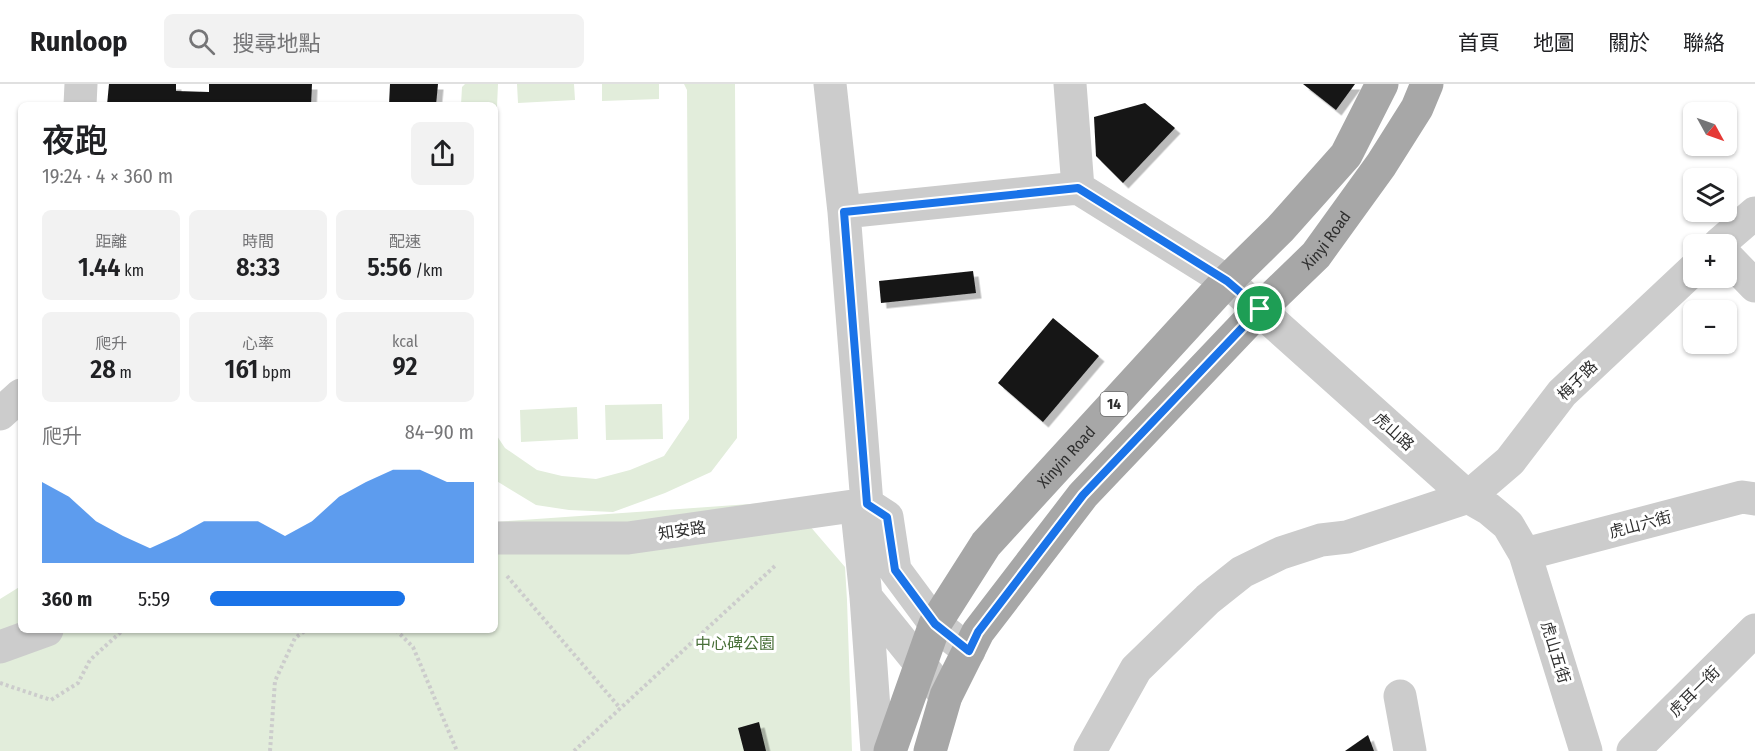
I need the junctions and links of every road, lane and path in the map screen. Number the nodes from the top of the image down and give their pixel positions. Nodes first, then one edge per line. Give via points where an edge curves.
1 (81, 84) edge
2 (830, 84) edge
3 (1070, 84) edge
4 (1382, 84) edge
5 (1427, 84) edge
6 (80, 102) edge
7 (1078, 188) junction
8 (844, 212) junction
9 (1755, 213) edge
10 (1731, 234) edge
11 (1737, 267) edge
12 (1683, 279) edge
13 (1227, 281) junction
14 (1755, 286) edge
15 (1260, 309) junction
16 (18, 398) edge
17 (0, 414) edge
18 (1468, 497) junction
19 (1755, 499) edge
20 (867, 504) junction
21 (498, 538) edge
22 (1525, 554) junction
23 (776, 565) dead end
24 (507, 576) dead end
25 (866, 597) junction
26 (935, 624) junction
27 (1755, 630) edge
28 (39, 633) edge
29 (120, 633) edge
30 (302, 633) edge
31 (399, 633) edge
32 (0, 647) edge
33 (969, 651) junction
34 (919, 666) junction
35 (0, 683) edge
36 (946, 696) junction
37 (1400, 696) dead end
38 (620, 708) junction
39 (270, 751) edge
40 (457, 751) edge
41 (574, 751) edge
42 (877, 751) edge
43 (890, 751) edge
44 (930, 751) edge
45 (1090, 751) edge
46 (1410, 751) edge
47 (1586, 751) edge
48 (1633, 751) edge

1 - 6 street
2 - 8 street
3 - 7 street
4 - 13 main road, Xinyin Road / 14 via 1346,156 1280,230
5 - 15 main road, Xinyi Road / 14 via 1417,108 1381,165 1316,255
7 - 8 street
7 - 13 street, 虎山路
8 - 20 street
9 - 10 street
11 - 14 street
12 - 18 street, 梅子路 via 1562,393 1510,461
13 - 15 street, 虎山路
13 - 26 main road, Xinyin Road / 14 via 986,544
15 - 18 street, 虎山路
15 - 33 main road, Xinyi Road / 14 via 1083,495 978,632
16 - 17 street
18 - 22 street, 虎山路 via 1508,525
18 - 45 street via 1347,537 1321,540 1281,553 1242,572 1208,599 1136,669
19 - 22 street, 虎山六街 via 1742,497
20 - 21 street, 知安路 via 628,538
20 - 25 street via 858,521
20 - 26 street via 887,517 895,570
22 - 47 street, 虎山五街
23 - 38 path
24 - 38 path
25 - 34 street
25 - 42 street
26 - 33 street
26 - 34 main road, Xinyin Road / 14
27 - 48 street, 虎耳一街
28 - 32 street
29 - 35 path via 90,660 78,683 51,700
30 - 39 path via 295,638 275,681
31 - 40 path via 412,647
33 - 36 main road, Xinyi Road / 14
34 - 36 street
34 - 43 main road, Xinyin Road / 14
36 - 44 main road, Xinyi Road / 14
37 - 46 street
38 - 41 path

